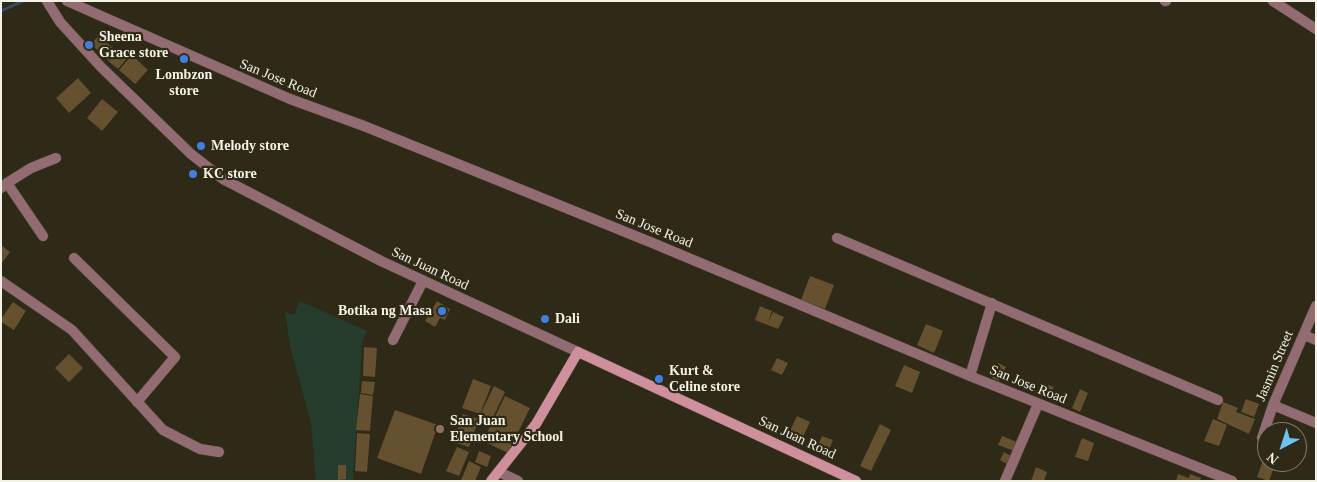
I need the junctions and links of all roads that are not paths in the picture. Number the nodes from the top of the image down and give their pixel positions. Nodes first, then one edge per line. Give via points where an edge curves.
1 (48, 1) edge
2 (67, 1) edge
3 (1273, 1) edge
4 (1316, 29) edge
5 (56, 158) dead end
6 (4, 186) edge
7 (43, 236) dead end
8 (837, 238) dead end
9 (74, 258) dead end
10 (1, 281) edge
11 (423, 281) junction
12 (992, 303) junction
13 (1316, 306) edge
14 (1304, 334) junction
15 (393, 340) dead end
16 (1316, 340) edge
17 (578, 352) junction
18 (970, 376) junction
19 (1218, 400) dead end
20 (137, 402) junction
21 (1038, 404) junction
22 (1273, 405) junction
23 (1267, 422) edge
24 (1316, 423) edge
25 (219, 452) dead end
26 (499, 472) junction
27 (491, 481) edge
28 (518, 481) edge
29 (856, 481) edge
30 (1005, 481) edge
31 (1232, 481) edge

1 - 11 street, San Juan Road via 60,22 101,67 191,154 223,179
2 - 18 street, San Jose Road via 290,99 655,244
3 - 4 street
5 - 6 street via 31,168
6 - 7 street
8 - 12 street
9 - 20 street via 174,357
10 - 20 street via 72,330
11 - 15 street
11 - 17 street, San Juan Road
12 - 18 street
12 - 19 street
13 - 14 street, Jasmin Street
14 - 16 street
14 - 22 street, Jasmin Street
17 - 26 main road via 536,424
17 - 29 main road, San Juan Road
18 - 21 street, San Jose Road
20 - 25 street via 163,430 200,449
21 - 30 street
21 - 31 street, San Jose Road
22 - 23 street, Jasmin Street
22 - 24 street
26 - 27 main road
26 - 28 street

